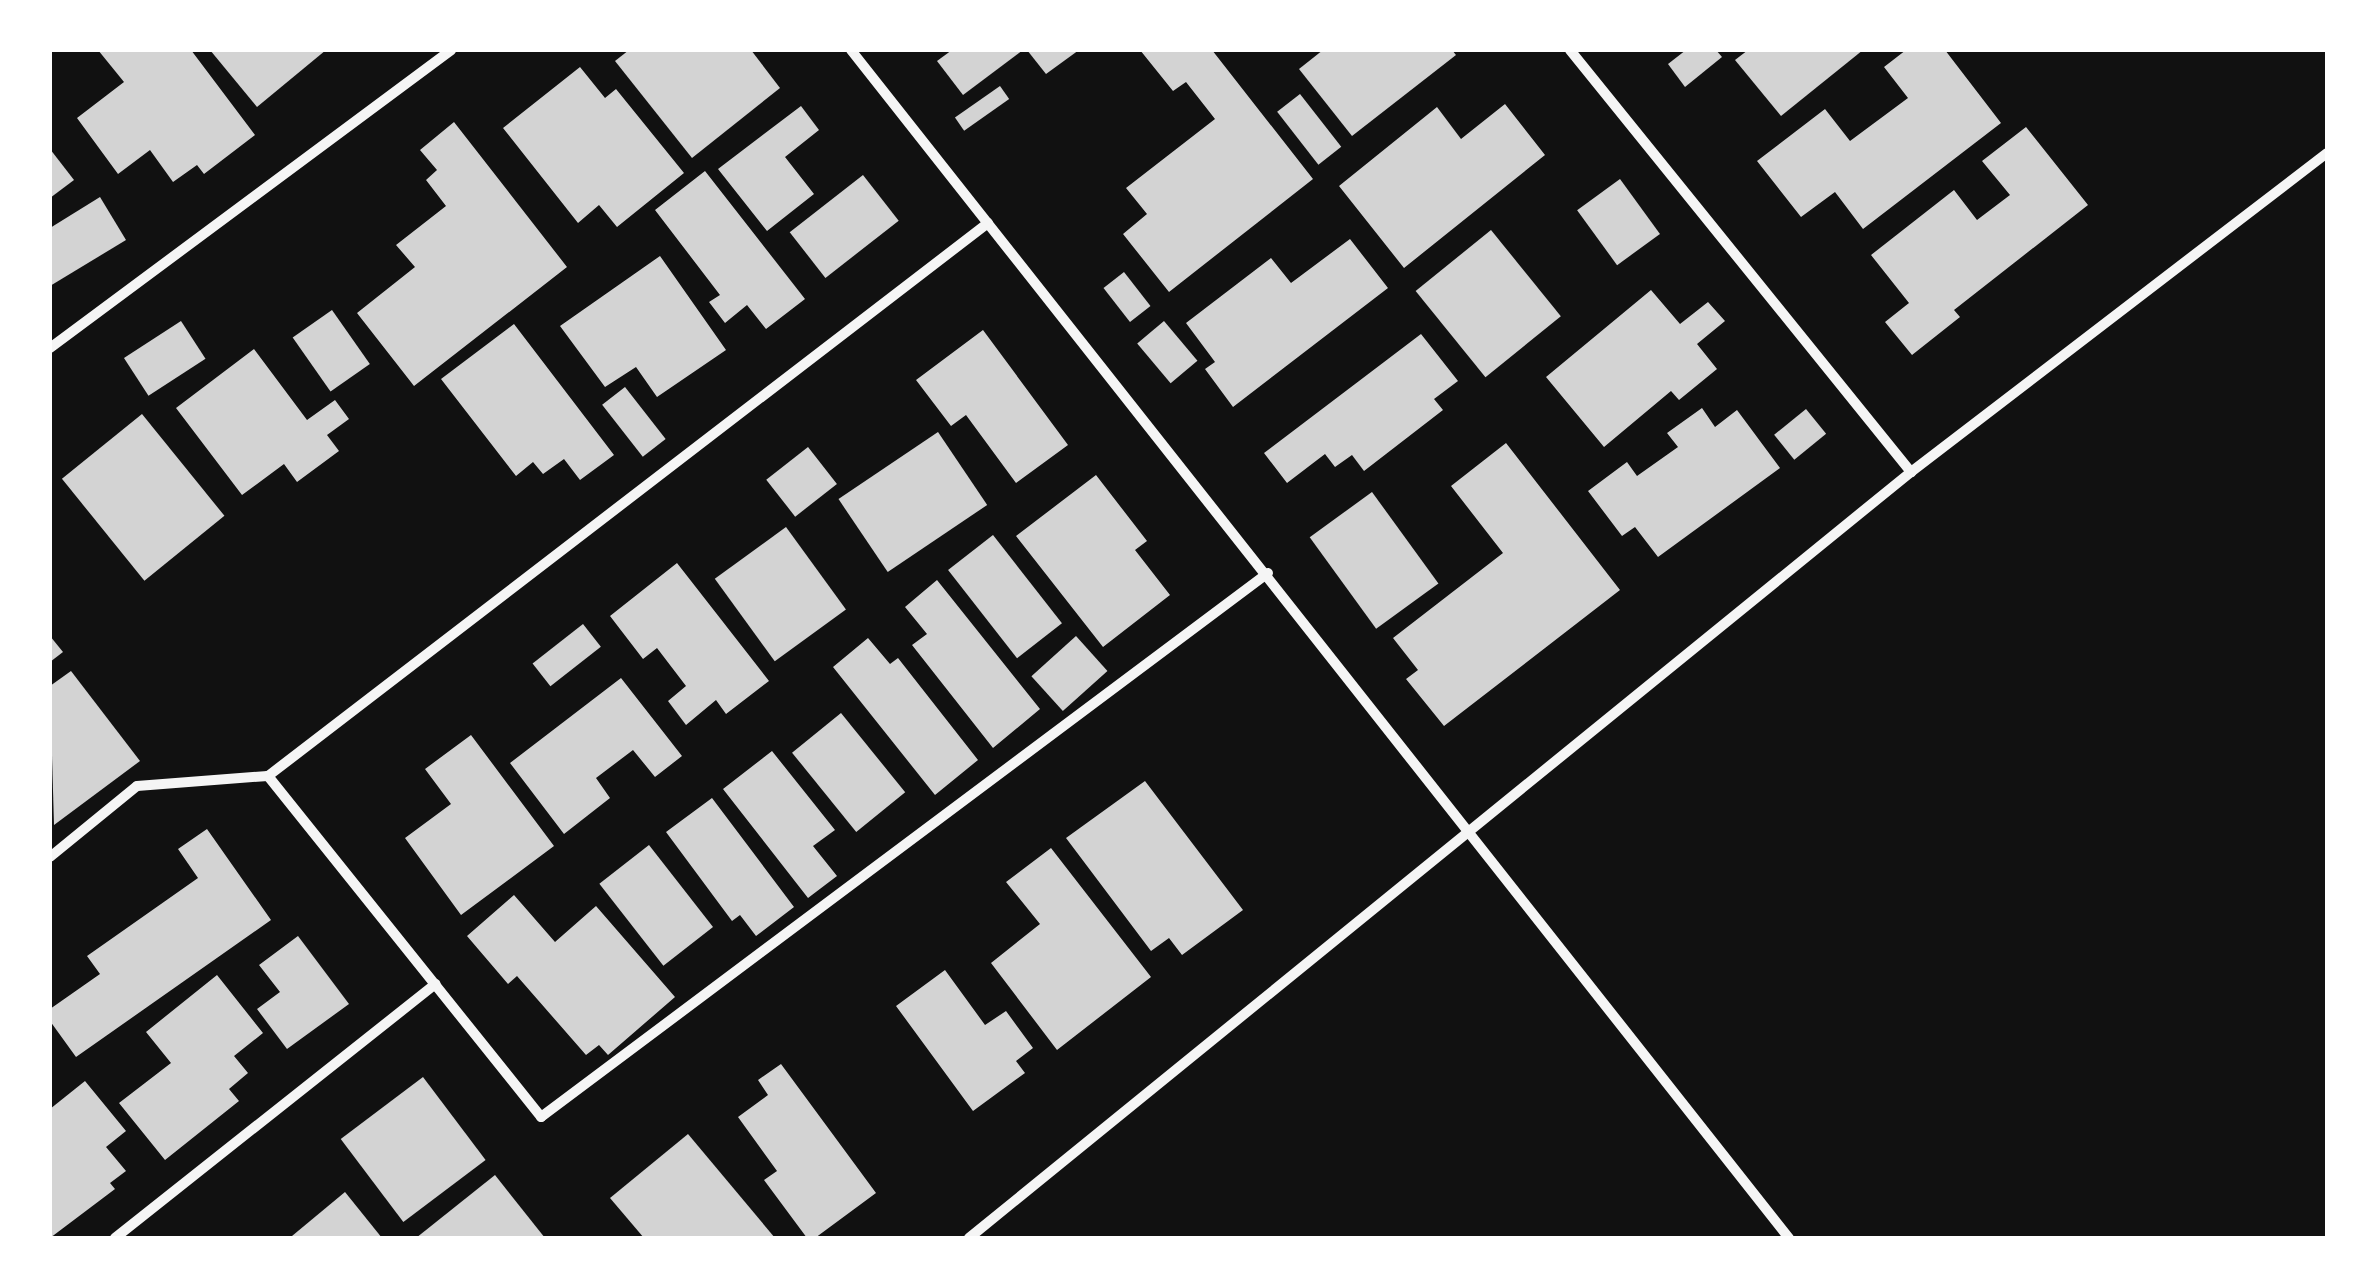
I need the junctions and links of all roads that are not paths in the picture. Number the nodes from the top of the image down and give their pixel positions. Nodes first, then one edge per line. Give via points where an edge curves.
1 (451, 50) edge
2 (851, 50) edge
3 (1570, 50) edge
4 (2327, 153) edge
5 (988, 222) junction
6 (50, 348) edge
7 (1911, 472) junction
8 (1268, 573) junction
9 (268, 776) junction
10 (1465, 832) junction
11 (50, 857) edge
12 (434, 984) junction
13 (115, 1238) edge
14 (969, 1238) edge
15 (1789, 1238) edge

1 - 6 street
2 - 5 street
3 - 7 street
4 - 7 street
5 - 8 street
5 - 9 street
7 - 10 street
8 - 10 street
8 - 12 street via 540,1117
9 - 11 street via 137,786
9 - 12 street
10 - 14 street
10 - 15 street
12 - 13 street

